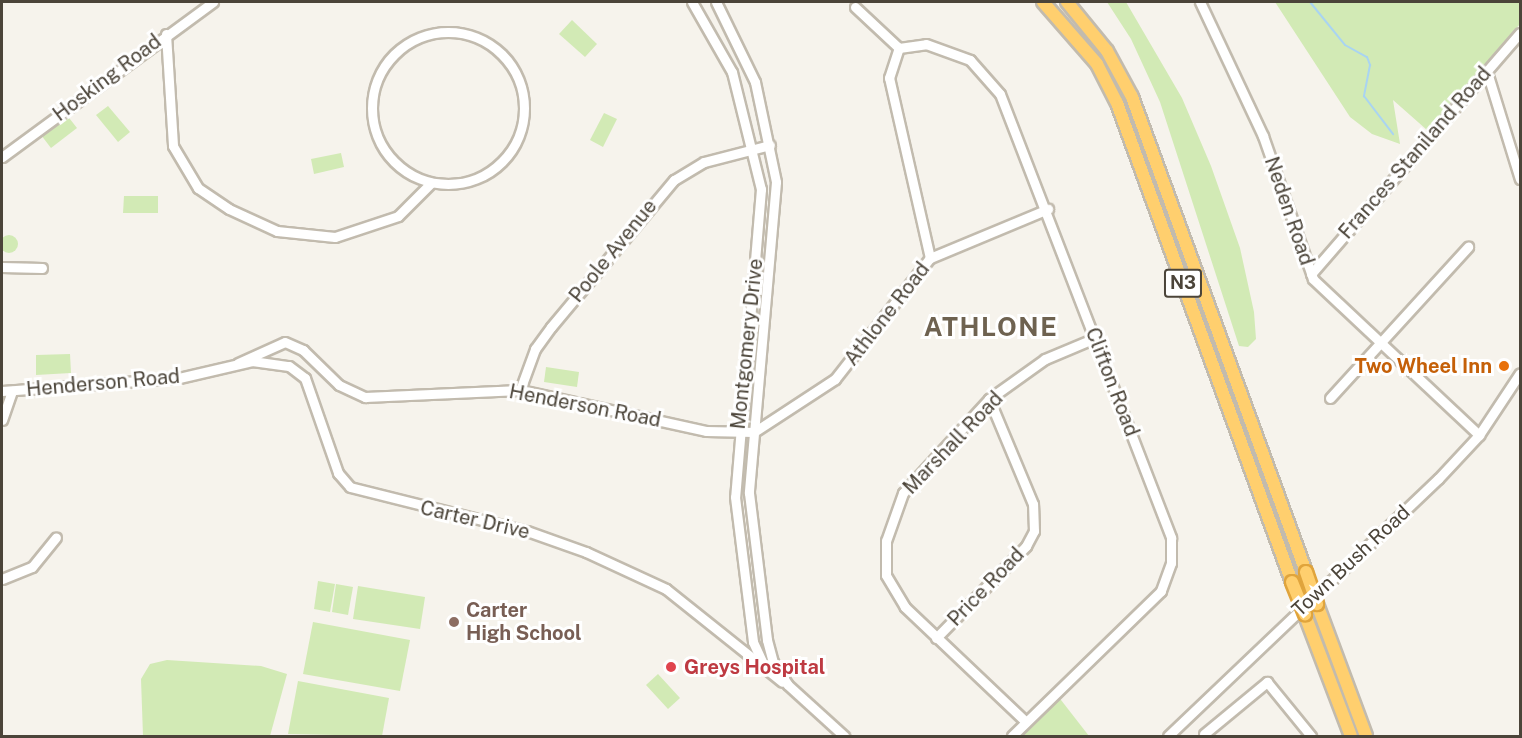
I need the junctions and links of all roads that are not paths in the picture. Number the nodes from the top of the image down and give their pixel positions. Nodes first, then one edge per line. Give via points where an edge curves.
1 (213, 2) edge
2 (692, 2) edge
3 (716, 2) edge
4 (1043, 2) edge
5 (1067, 2) edge
6 (1200, 2) edge
7 (855, 7) dead end
8 (166, 34) junction
9 (1520, 36) edge
10 (899, 48) junction
11 (1487, 72) junction
12 (770, 142) junction
13 (749, 149) junction
14 (2, 157) edge
15 (1521, 179) edge
16 (431, 183) junction
17 (1048, 209) junction
18 (1468, 247) dead end
19 (930, 258) junction
20 (2, 267) edge
21 (42, 268) dead end
22 (1311, 274) junction
23 (752, 296) junction
24 (766, 297) junction
25 (750, 306) junction
26 (765, 308) junction
27 (1095, 338) junction
28 (272, 344) junction
29 (1384, 345) junction
30 (269, 361) junction
31 (238, 363) junction
32 (1521, 373) edge
33 (520, 390) junction
34 (2, 391) edge
35 (12, 391) junction
36 (1330, 398) dead end
37 (989, 399) junction
38 (2, 420) edge
39 (754, 432) junction
40 (737, 435) junction
41 (1479, 435) junction
42 (752, 526) junction
43 (738, 528) junction
44 (56, 537) dead end
45 (753, 541) junction
46 (740, 544) junction
47 (2, 579) edge
48 (936, 638) junction
49 (767, 640) junction
50 (733, 642) junction
51 (753, 642) junction
52 (765, 668) junction
53 (788, 686) junction
54 (1025, 720) junction
55 (1204, 734) dead end
56 (844, 736) edge
57 (1012, 736) edge
58 (1168, 736) edge
59 (1311, 736) edge
60 (1351, 736) edge
61 (1366, 736) edge

1 - 8 street, Hosking Road
2 - 13 street, Montgomery Drive via 732,72
3 - 12 street, Montgomery Drive via 744,52
4 - 60 highway, N3, bridge via 1093,58 1117,104
5 - 61 highway, N3, bridge via 1107,51 1132,97
6 - 22 street, Neden Road via 1263,136
7 - 10 street
8 - 14 street, Hosking Road
8 - 16 street via 173,146 198,188 229,209 277,231 335,237 398,216
9 - 11 street, Frances Staniland Road
10 - 17 street, Clifton Road via 941,46 984,73 1000,94
10 - 19 street via 890,62 890,98
11 - 15 street
11 - 22 street, Frances Staniland Road
12 - 13 street, Poole Avenue via 759,138
12 - 24 street, Montgomery Drive via 777,193
13 - 23 street, Montgomery Drive via 761,201
13 - 33 street, Poole Avenue via 686,170 660,194 535,349
16 - 16 street via 401,169 380,146 371,99 391,57 428,36 458,32 487,42 510,63 523,98 522,124 515,147 492,171 462,183
17 - 19 street, Athlone Road
17 - 27 street, Clifton Road
18 - 29 street
19 - 39 street, Athlone Road via 835,379
20 - 21 street
22 - 29 street, Neden Road
23 - 24 street
23 - 25 street, Montgomery Drive
24 - 26 street, Montgomery Drive
25 - 26 street
25 - 40 street, Montgomery Drive
26 - 39 street, Montgomery Drive
27 - 37 street, Marshall Road via 1045,359
27 - 54 street, Clifton Road via 1171,538 1169,578 1146,610
28 - 30 street
28 - 31 street, Henderson Road
28 - 33 street, Henderson Road via 297,346 339,385 365,397
29 - 36 street
29 - 41 street, Neden Road
30 - 31 street, Henderson Road
30 - 50 street, Carter Drive via 305,378 338,473 350,487 527,531 586,552 666,589
31 - 35 street, Henderson Road via 179,378
32 - 41 street, Town Bush Road
33 - 40 street, Henderson Road
34 - 35 street, Henderson Road
35 - 38 street
37 - 48 street, Price Road via 1033,504 1034,531 1026,546
37 - 48 street, Marshall Road via 903,493 890,522 886,574 892,590
39 - 40 street, Athlone Road
39 - 42 street, Montgomery Drive
40 - 43 street, Montgomery Drive
41 - 58 street, Town Bush Road
42 - 43 street
42 - 45 street, Montgomery Drive
43 - 46 street, Montgomery Drive
44 - 47 street via 32,567
45 - 46 street
45 - 49 street, Montgomery Drive
46 - 51 street, Montgomery Drive
48 - 54 street, Marshall Road
49 - 51 street
49 - 53 street, Montgomery Drive via 775,668
50 - 51 street
50 - 52 street, Carter Drive
51 - 52 street, Montgomery Drive
52 - 53 street, Montgomery Drive
53 - 56 street, Montgomery Drive
54 - 57 street, Clifton Road
55 - 59 street via 1267,682

